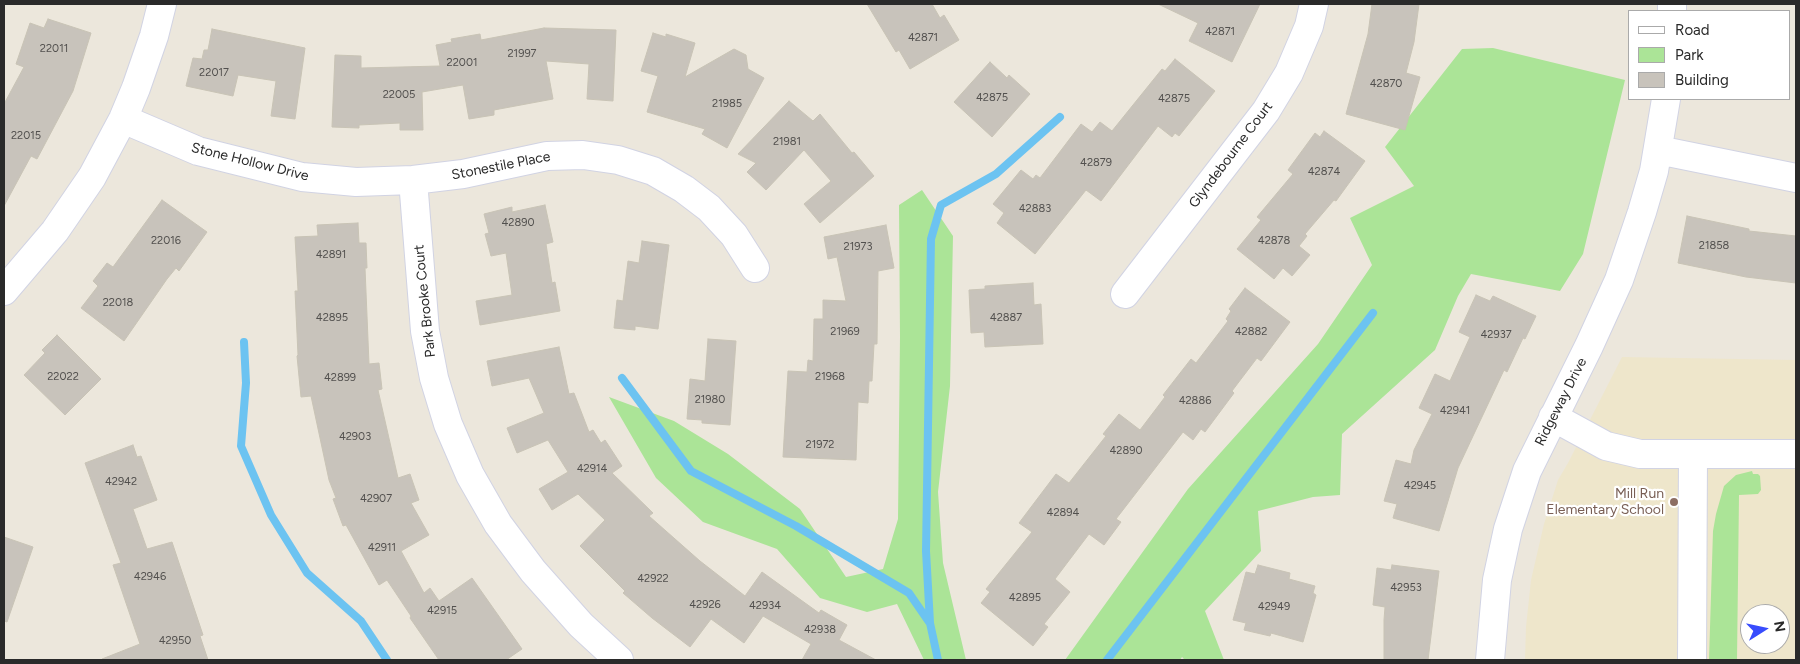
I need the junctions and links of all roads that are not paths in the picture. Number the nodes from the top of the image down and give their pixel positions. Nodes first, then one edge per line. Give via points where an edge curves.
1 (162, 4) edge
2 (1314, 4) edge
3 (1666, 100) edge
4 (123, 119) junction
5 (1658, 150) junction
6 (1796, 178) edge
7 (413, 180) junction
8 (755, 268) dead end
9 (4, 291) edge
10 (1125, 294) dead end
11 (1553, 417) junction
12 (1796, 454) edge
13 (1693, 456) junction
14 (619, 660) edge
15 (1490, 660) edge
16 (1692, 660) edge

1 - 4 street via 154,36
2 - 10 street, Glyndebourne Court via 1309,26 1289,73 1266,111
3 - 5 street, Ridgeway Drive
4 - 7 street, Stone Hollow Drive via 198,151 302,177 356,182
4 - 9 street via 92,177 55,231
5 - 6 street
5 - 11 street, Ridgeway Drive via 1619,280
7 - 8 street, Stonestile Place via 464,174 547,156 583,155 618,160 653,171 684,188 710,208 734,235
7 - 14 street, Park Brooke Court via 425,331 434,378 448,424 470,475 498,524 533,571 581,625
11 - 13 street via 1606,446 1640,454
11 - 15 street, Ridgeway Drive via 1527,471 1508,529 1497,580
12 - 13 street
13 - 16 street

